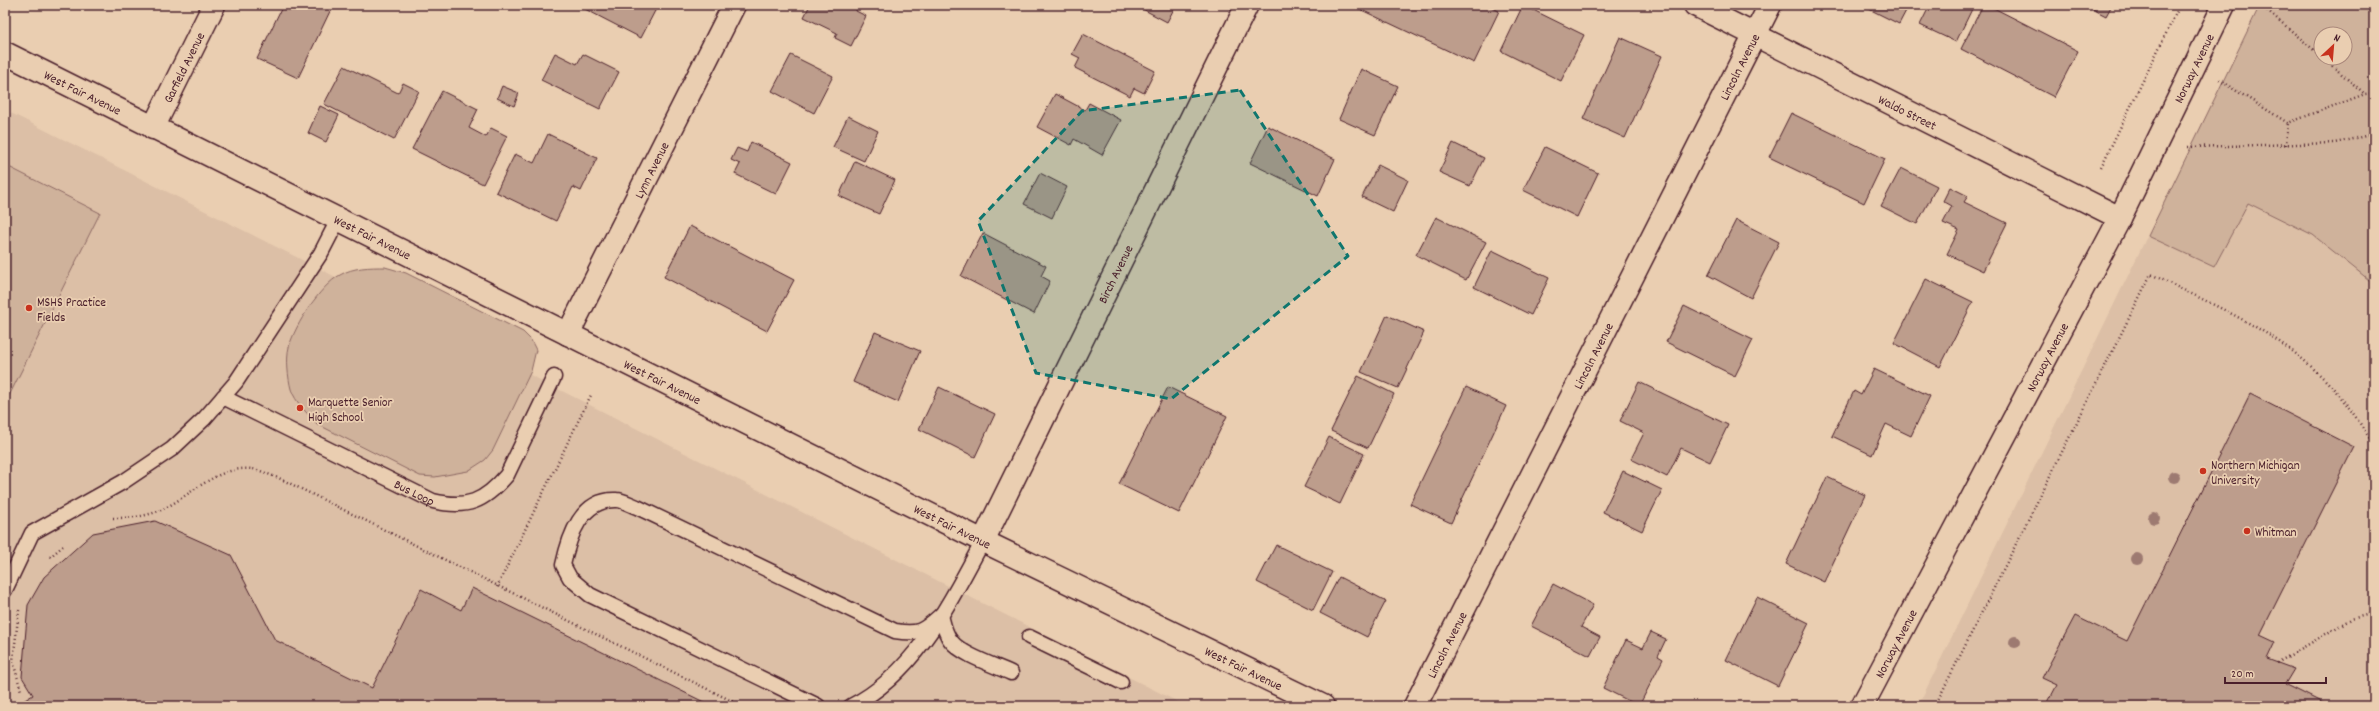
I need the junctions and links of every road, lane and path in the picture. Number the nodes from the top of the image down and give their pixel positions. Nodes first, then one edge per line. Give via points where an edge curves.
1 (214, 5) edge
2 (734, 5) edge
3 (1247, 5) edge
4 (1695, 5) edge
5 (1770, 5) edge
6 (2180, 5) edge
7 (2224, 5) edge
8 (2261, 5) edge
9 (1755, 35) junction
10 (2313, 49) edge
11 (5, 54) edge
12 (2195, 65) junction
13 (2332, 66) edge
14 (2374, 93) edge
15 (2365, 94) junction
16 (2288, 123) junction
17 (153, 128) junction
18 (2374, 134) edge
19 (2286, 144) junction
20 (2154, 148) junction
21 (2101, 167) dead end
22 (2120, 218) junction
23 (338, 220) junction
24 (568, 334) junction
25 (554, 377) dead end
26 (591, 396) dead end
27 (223, 397) junction
28 (2374, 446) edge
29 (109, 518) dead end
30 (69, 541) dead end
31 (983, 541) junction
32 (46, 561) dead end
33 (2374, 581) edge
34 (498, 587) junction
35 (5, 590) edge
36 (2374, 593) edge
37 (20, 606) dead end
38 (2374, 613) edge
39 (941, 615) junction
40 (1029, 637) dead end
41 (2278, 663) dead end
42 (1011, 673) dead end
43 (1121, 682) dead end
44 (20, 691) dead end
45 (742, 706) edge
46 (818, 706) edge
47 (851, 706) edge
48 (1323, 706) edge
49 (1415, 706) edge
50 (1862, 706) edge
51 (1935, 706) edge

1 - 17 street, Garfield Avenue
2 - 24 street, Lynn Avenue
3 - 31 street, Birch Avenue
4 - 9 street, Waldo Street
5 - 9 street, Lincoln Avenue
6 - 21 path
7 - 12 street, Norway Avenue
8 - 10 path
9 - 22 street, Waldo Street
9 - 49 street, Lincoln Avenue
11 - 17 street, West Fair Avenue
12 - 16 path
12 - 20 street, Norway Avenue
13 - 15 path
14 - 15 path
15 - 16 path
16 - 19 path
17 - 23 street, West Fair Avenue
18 - 19 path via 2335,143
19 - 20 path
20 - 22 street, Norway Avenue
22 - 50 street, Norway Avenue
23 - 24 street, West Fair Avenue
23 - 27 lane via 321,253 236,382
24 - 31 street, West Fair Avenue
25 - 27 lane, Bus Loop via 507,475 482,498 466,504 451,505 433,501
26 - 34 path
27 - 35 lane via 172,449 123,482 32,533
28 - 51 path via 2339,397 2318,373 2287,348 2239,318 2151,274
29 - 34 path via 134,518 161,510 228,471 253,469 279,478
30 - 32 path
31 - 39 lane
31 - 48 street, West Fair Avenue
33 - 36 path
34 - 45 path
37 - 44 path via 13,661
38 - 41 path via 2351,619
39 - 42 lane via 946,632 955,645
39 - 46 lane via 923,631 895,631 637,507 618,500 601,501 586,511 574,527 563,565 570,578 590,596
39 - 47 lane via 892,680
40 - 43 lane

